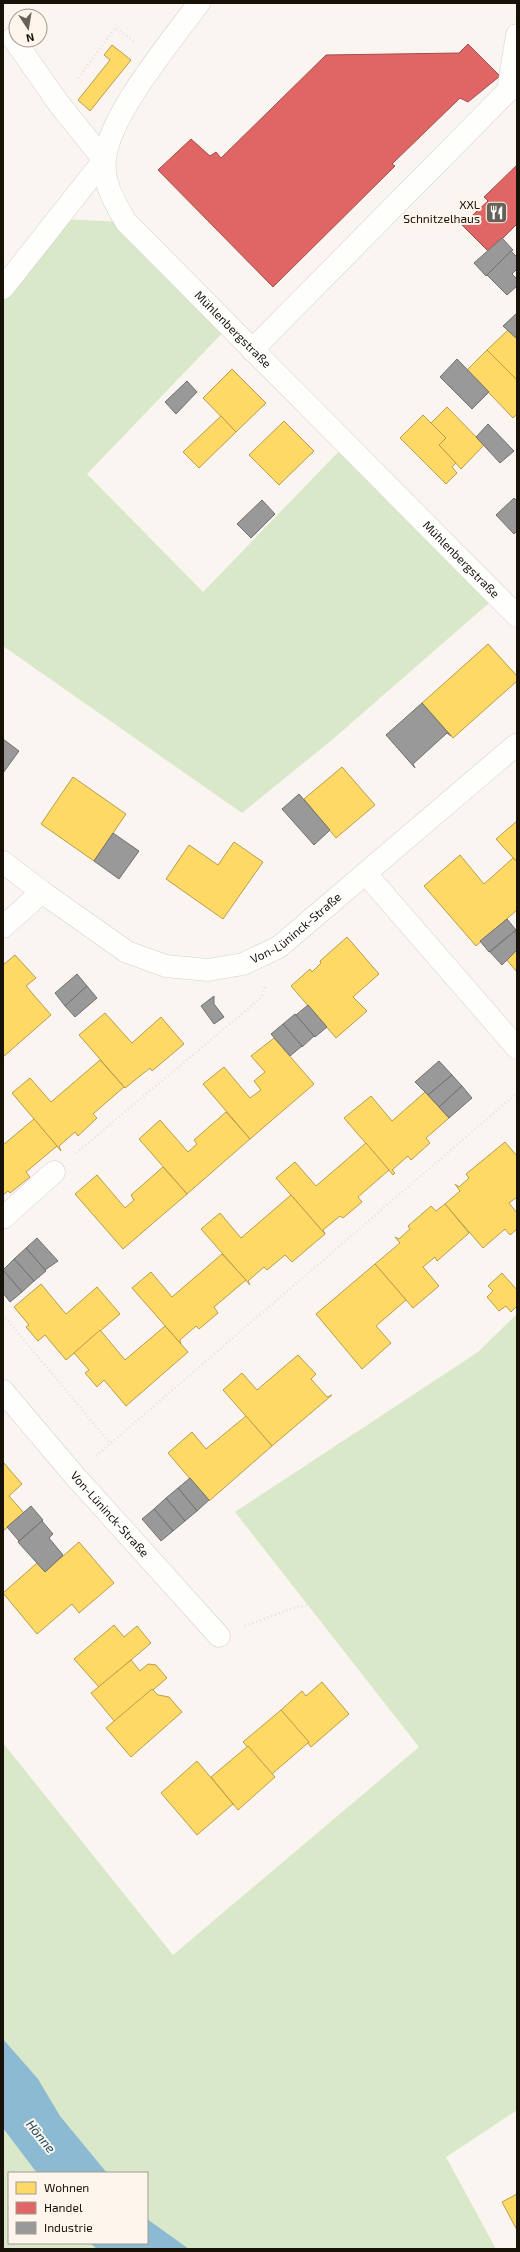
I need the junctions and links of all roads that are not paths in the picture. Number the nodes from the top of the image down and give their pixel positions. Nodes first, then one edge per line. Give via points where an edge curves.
1 (199, 3) edge
2 (517, 35) edge
3 (19, 48) edge
4 (104, 160) junction
5 (3, 288) edge
6 (252, 350) junction
7 (517, 616) edge
8 (517, 744) edge
9 (3, 862) edge
10 (366, 874) junction
11 (42, 892) junction
12 (3, 927) edge
13 (517, 1048) edge
14 (54, 1172) road end
15 (3, 1218) edge
16 (3, 1391) edge
17 (219, 1636) road end

1 - 4 street, Mühlenbergstraße via 133,95 113,130
2 - 6 street via 508,91
3 - 4 street via 59,104
4 - 5 street
4 - 6 street, Mühlenbergstraße via 109,191 126,222
6 - 7 street, Mühlenbergstraße
8 - 10 street, Von-Lüninck-Straße
9 - 11 street, Von-Lüninck-Straße
10 - 11 street, Von-Lüninck-Straße via 278,947 243,964 208,970 166,966 127,952
10 - 13 street
11 - 12 street
14 - 15 street
16 - 17 street, Von-Lüninck-Straße via 74,1475

